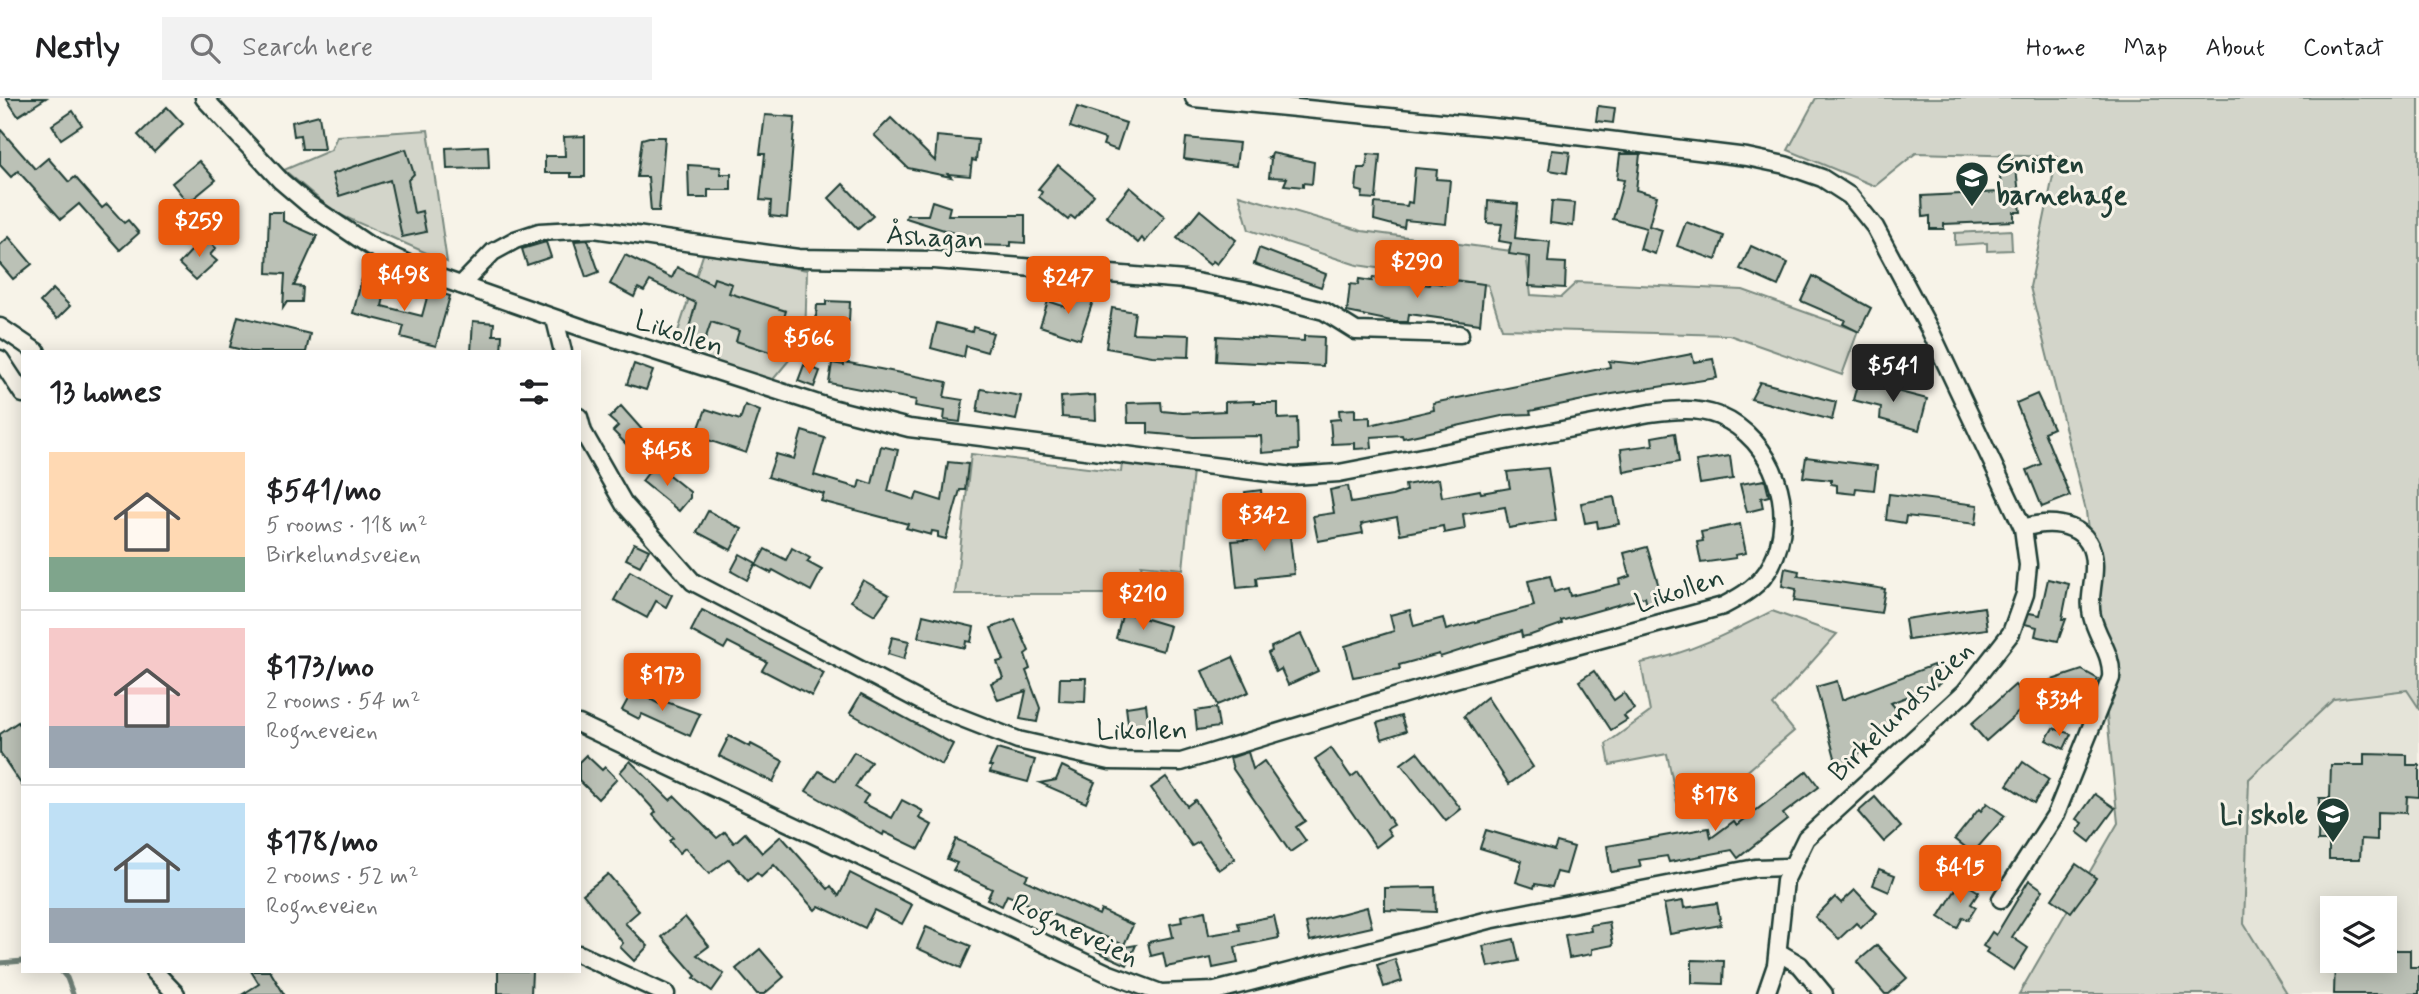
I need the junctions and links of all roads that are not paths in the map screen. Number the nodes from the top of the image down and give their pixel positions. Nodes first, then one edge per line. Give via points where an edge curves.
1 (204, 98) edge
2 (1194, 98) edge
3 (461, 285) junction
4 (555, 319) junction
5 (0, 327) edge
6 (1460, 334) dead end
7 (34, 350) edge
8 (563, 350) edge
9 (0, 359) edge
10 (21, 391) edge
11 (581, 424) edge
12 (2023, 528) junction
13 (581, 724) edge
14 (1789, 867) junction
15 (2001, 899) dead end
16 (1778, 952) junction
17 (581, 955) edge
18 (156, 973) edge
19 (176, 994) edge
20 (666, 994) edge
21 (1766, 994) edge
22 (1824, 994) edge

1 - 3 street, Likollen via 308,204 370,246
2 - 12 street, Birkelundsveien via 1747,157 1822,178 1850,196 1875,227 1930,330
3 - 4 street, Likollen
3 - 6 street, Åshagan via 493,252 515,240 539,232 594,229 798,258 934,260 1185,280 1324,311 1356,331
4 - 8 street
4 - 11 street, Likollen via 818,404 909,428 1293,475 1387,464 1650,413 1702,411 1734,424 1765,455 1779,492 1782,518 1771,565 1752,590 1723,606 1447,681 1181,762 1110,761 1018,740 926,704 693,582 624,504
5 - 7 street
9 - 10 street
12 - 14 street, Birkelundsveien via 2028,565 2025,594 1999,652 1965,692 1817,825
12 - 15 street via 2065,524 2081,532 2090,545 2095,572 2090,608 2112,667 2067,792
13 - 14 street, Rogneveien via 1107,974 1161,993 1227,989 1489,920 1755,868
14 - 16 street, Birkelundsveien
16 - 21 street, Birkelundsveien
16 - 22 street via 1800,965
17 - 20 street
18 - 19 street

